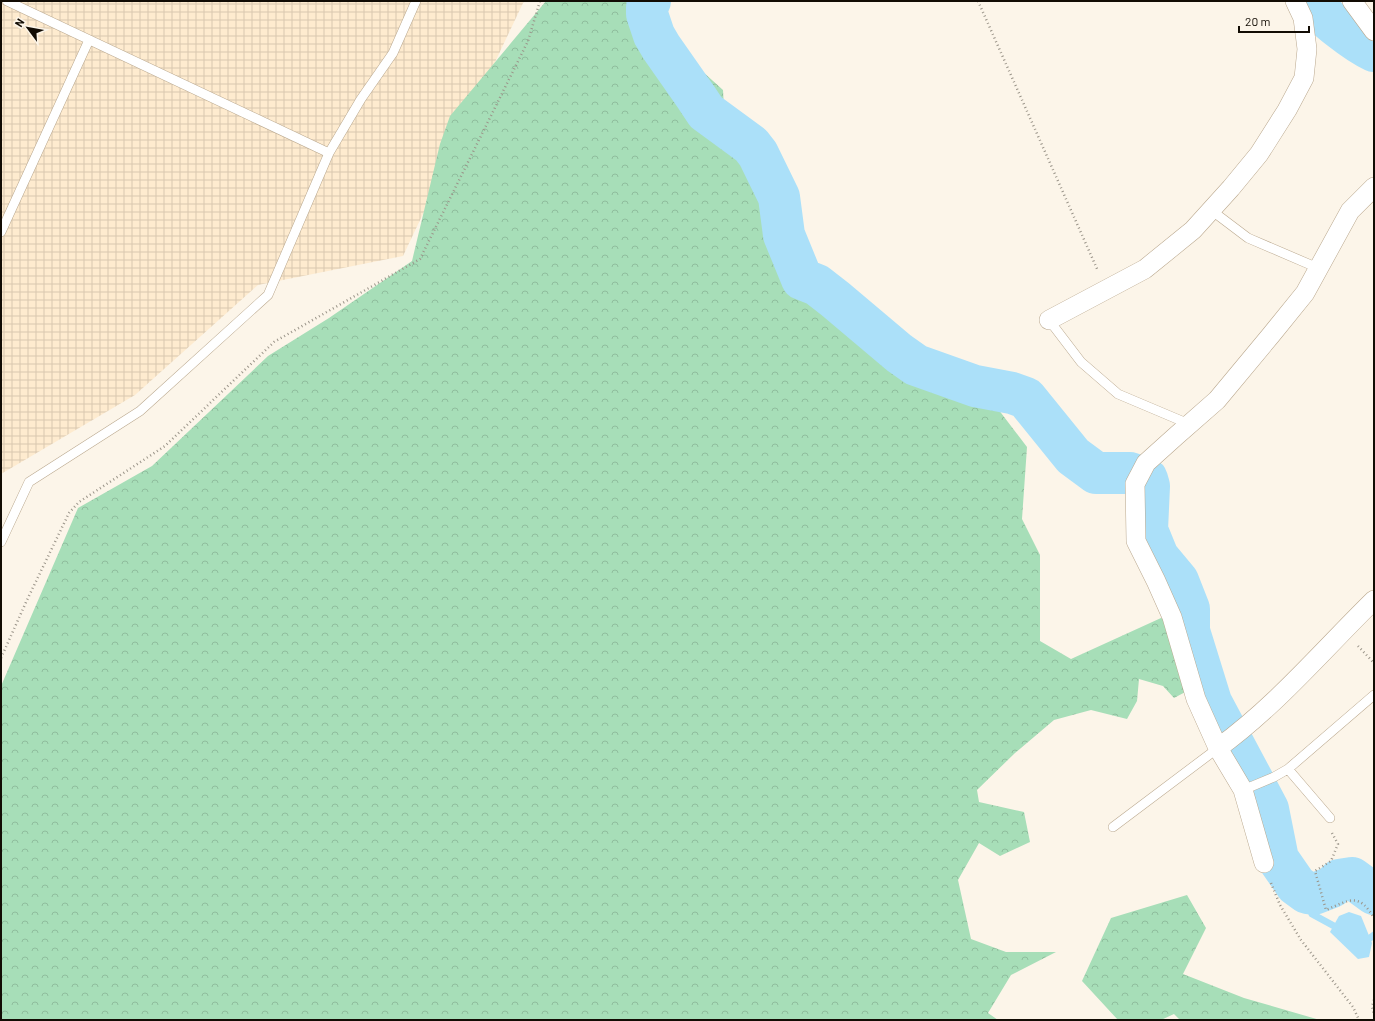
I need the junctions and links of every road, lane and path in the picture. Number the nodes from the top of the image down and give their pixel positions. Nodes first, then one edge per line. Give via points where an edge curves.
1 (6, 1) edge
2 (416, 1) edge
3 (540, 1) edge
4 (978, 1) edge
5 (1295, 1) edge
6 (1352, 1) edge
7 (1374, 31) edge
8 (89, 40) junction
9 (329, 153) junction
10 (1374, 187) edge
11 (1211, 210) junction
12 (1, 232) edge
13 (1318, 268) junction
14 (1107, 290) junction
15 (1049, 320) joint
16 (1189, 424) junction
17 (3, 532) edge
18 (1, 542) edge
19 (1374, 600) edge
20 (1, 658) edge
21 (1374, 695) edge
22 (1226, 742) junction
23 (1288, 769) junction
24 (1247, 789) junction
25 (1330, 818) joint
26 (1113, 827) dead end
27 (1264, 863) joint
28 (1374, 918) edge
29 (1374, 1000) edge
30 (1374, 1015) edge
31 (1359, 1020) edge

1 - 8 lane
2 - 9 lane via 393,53 361,99
3 - 20 path via 528,41 420,259 274,342 165,446 79,502 69,513
4 - 14 path
5 - 11 street via 1303,18 1307,49 1304,78 1288,110 1259,154
6 - 7 street
8 - 9 lane
8 - 12 lane
9 - 17 lane via 268,295 140,411 29,482
10 - 13 street via 1350,210
11 - 13 lane via 1248,238
11 - 14 street via 1193,230 1146,269
13 - 16 street via 1305,293 1271,335 1217,400
14 - 15 street
15 - 16 lane via 1080,362 1118,394
16 - 22 street via 1146,463 1136,484 1136,541 1172,617 1196,699
17 - 18 lane
19 - 22 street via 1283,693
21 - 23 lane
22 - 24 street
22 - 26 lane
23 - 24 lane
23 - 25 lane
24 - 27 street
25 - 28 path via 1327,824 1338,844 1331,861 1315,871 1326,910 1348,900 1359,901
27 - 31 path via 1280,905 1301,940 1353,1006
29 - 30 path

